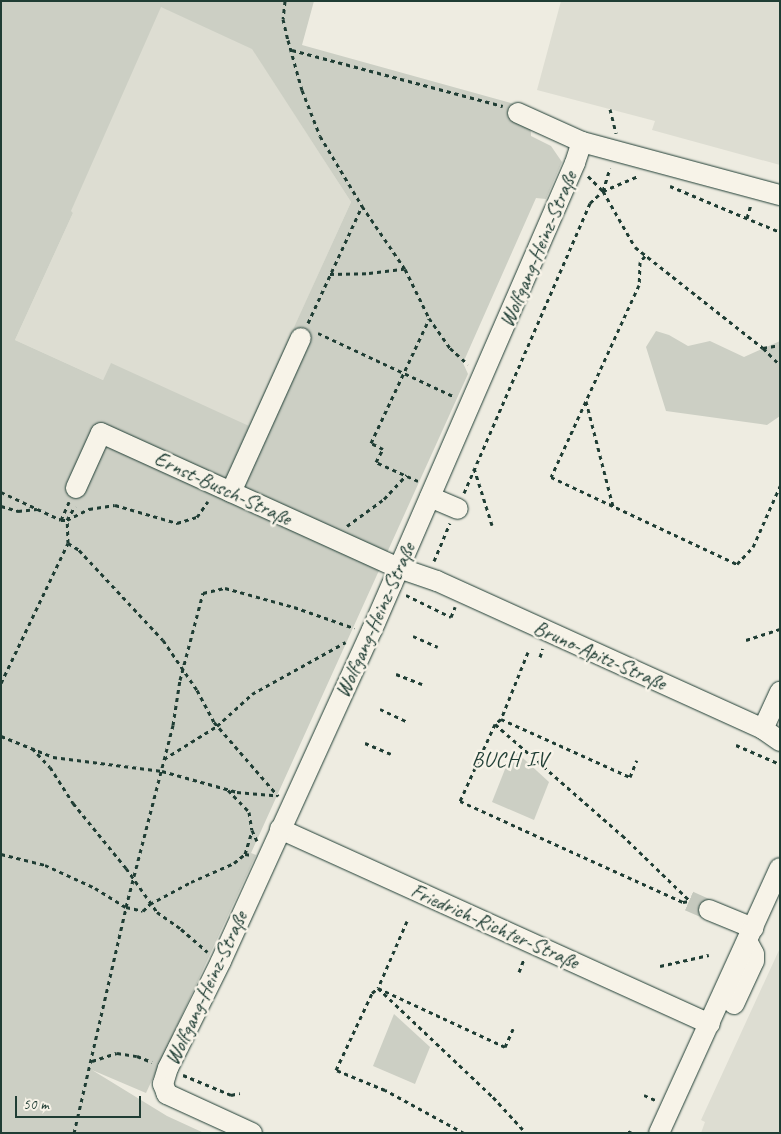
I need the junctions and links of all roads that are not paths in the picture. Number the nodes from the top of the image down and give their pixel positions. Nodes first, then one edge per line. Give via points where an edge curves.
1 (518, 113) road end
2 (582, 142) junction
3 (780, 195) edge
4 (304, 333) road end
5 (76, 488) dead end
6 (231, 492) junction
7 (432, 492) junction
8 (458, 509) road end
9 (399, 568) junction
10 (780, 692) edge
11 (763, 728) junction
12 (780, 741) edge
13 (280, 829) junction
14 (780, 868) edge
15 (709, 910) tunnel mouth
16 (750, 935) junction
17 (706, 1032) junction
18 (252, 1133) edge
19 (659, 1133) edge

1 - 2 street
2 - 3 street
2 - 7 street, Wolfgang-Heinz-Straße
4 - 6 street
5 - 6 street, Ernst-Busch-Straße via 101,433
6 - 9 street, Ernst-Busch-Straße
7 - 8 street
7 - 9 street, Wolfgang-Heinz-Straße
9 - 11 street, Bruno-Apitz-Straße via 428,577
9 - 13 street, Wolfgang-Heinz-Straße via 372,630 283,799
10 - 11 street
11 - 12 street
13 - 17 street, Friedrich-Richter-Straße
13 - 18 street, Wolfgang-Heinz-Straße via 163,1084 167,1094
14 - 16 street
15 - 16 street
16 - 17 street via 754,961 718,1035
17 - 19 street

